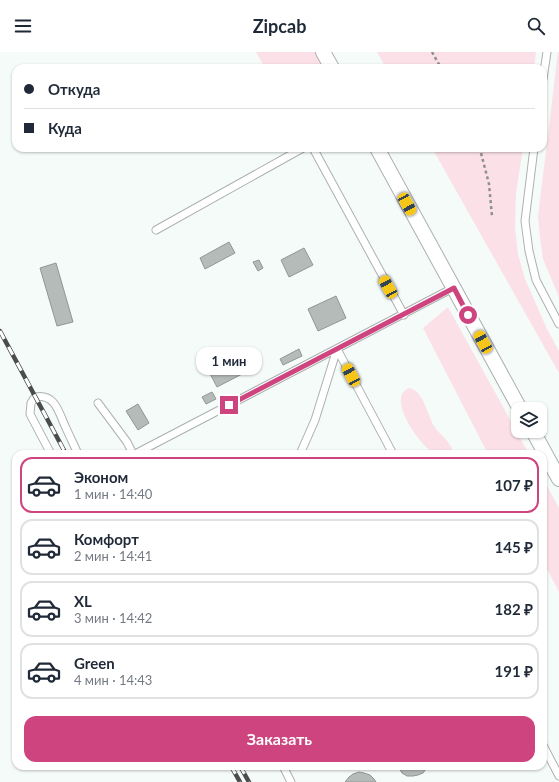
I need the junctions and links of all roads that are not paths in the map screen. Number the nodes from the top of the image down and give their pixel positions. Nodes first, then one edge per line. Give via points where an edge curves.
1 (323, 52) edge
2 (547, 52) edge
3 (330, 64) edge
4 (545, 64) edge
5 (296, 152) edge
6 (315, 152) edge
7 (379, 152) edge
8 (534, 152) edge
9 (156, 230) dead end
10 (454, 288) junction
11 (404, 314) junction
12 (559, 324) edge
13 (338, 349) junction
14 (516, 402) edge
15 (98, 403) dead end
16 (537, 438) edge
17 (48, 450) edge
18 (76, 450) edge
19 (132, 450) edge
20 (142, 450) edge
21 (302, 450) edge
22 (391, 450) edge
23 (543, 450) edge
24 (547, 457) edge
25 (559, 479) edge
26 (547, 753) edge
27 (285, 770) edge
28 (559, 776) edge
29 (291, 782) edge

1 - 3 street
2 - 4 lane
5 - 9 lane
6 - 11 lane
7 - 10 street
8 - 12 lane via 526,221 529,251 536,280
10 - 11 lane
10 - 14 street
11 - 13 lane
13 - 20 lane
13 - 21 lane via 315,420
13 - 22 lane
15 - 19 lane
16 - 23 street
17 - 18 lane via 30,414 31,403 35,397 43,395 60,411
24 - 25 street
26 - 28 lane
27 - 29 lane

